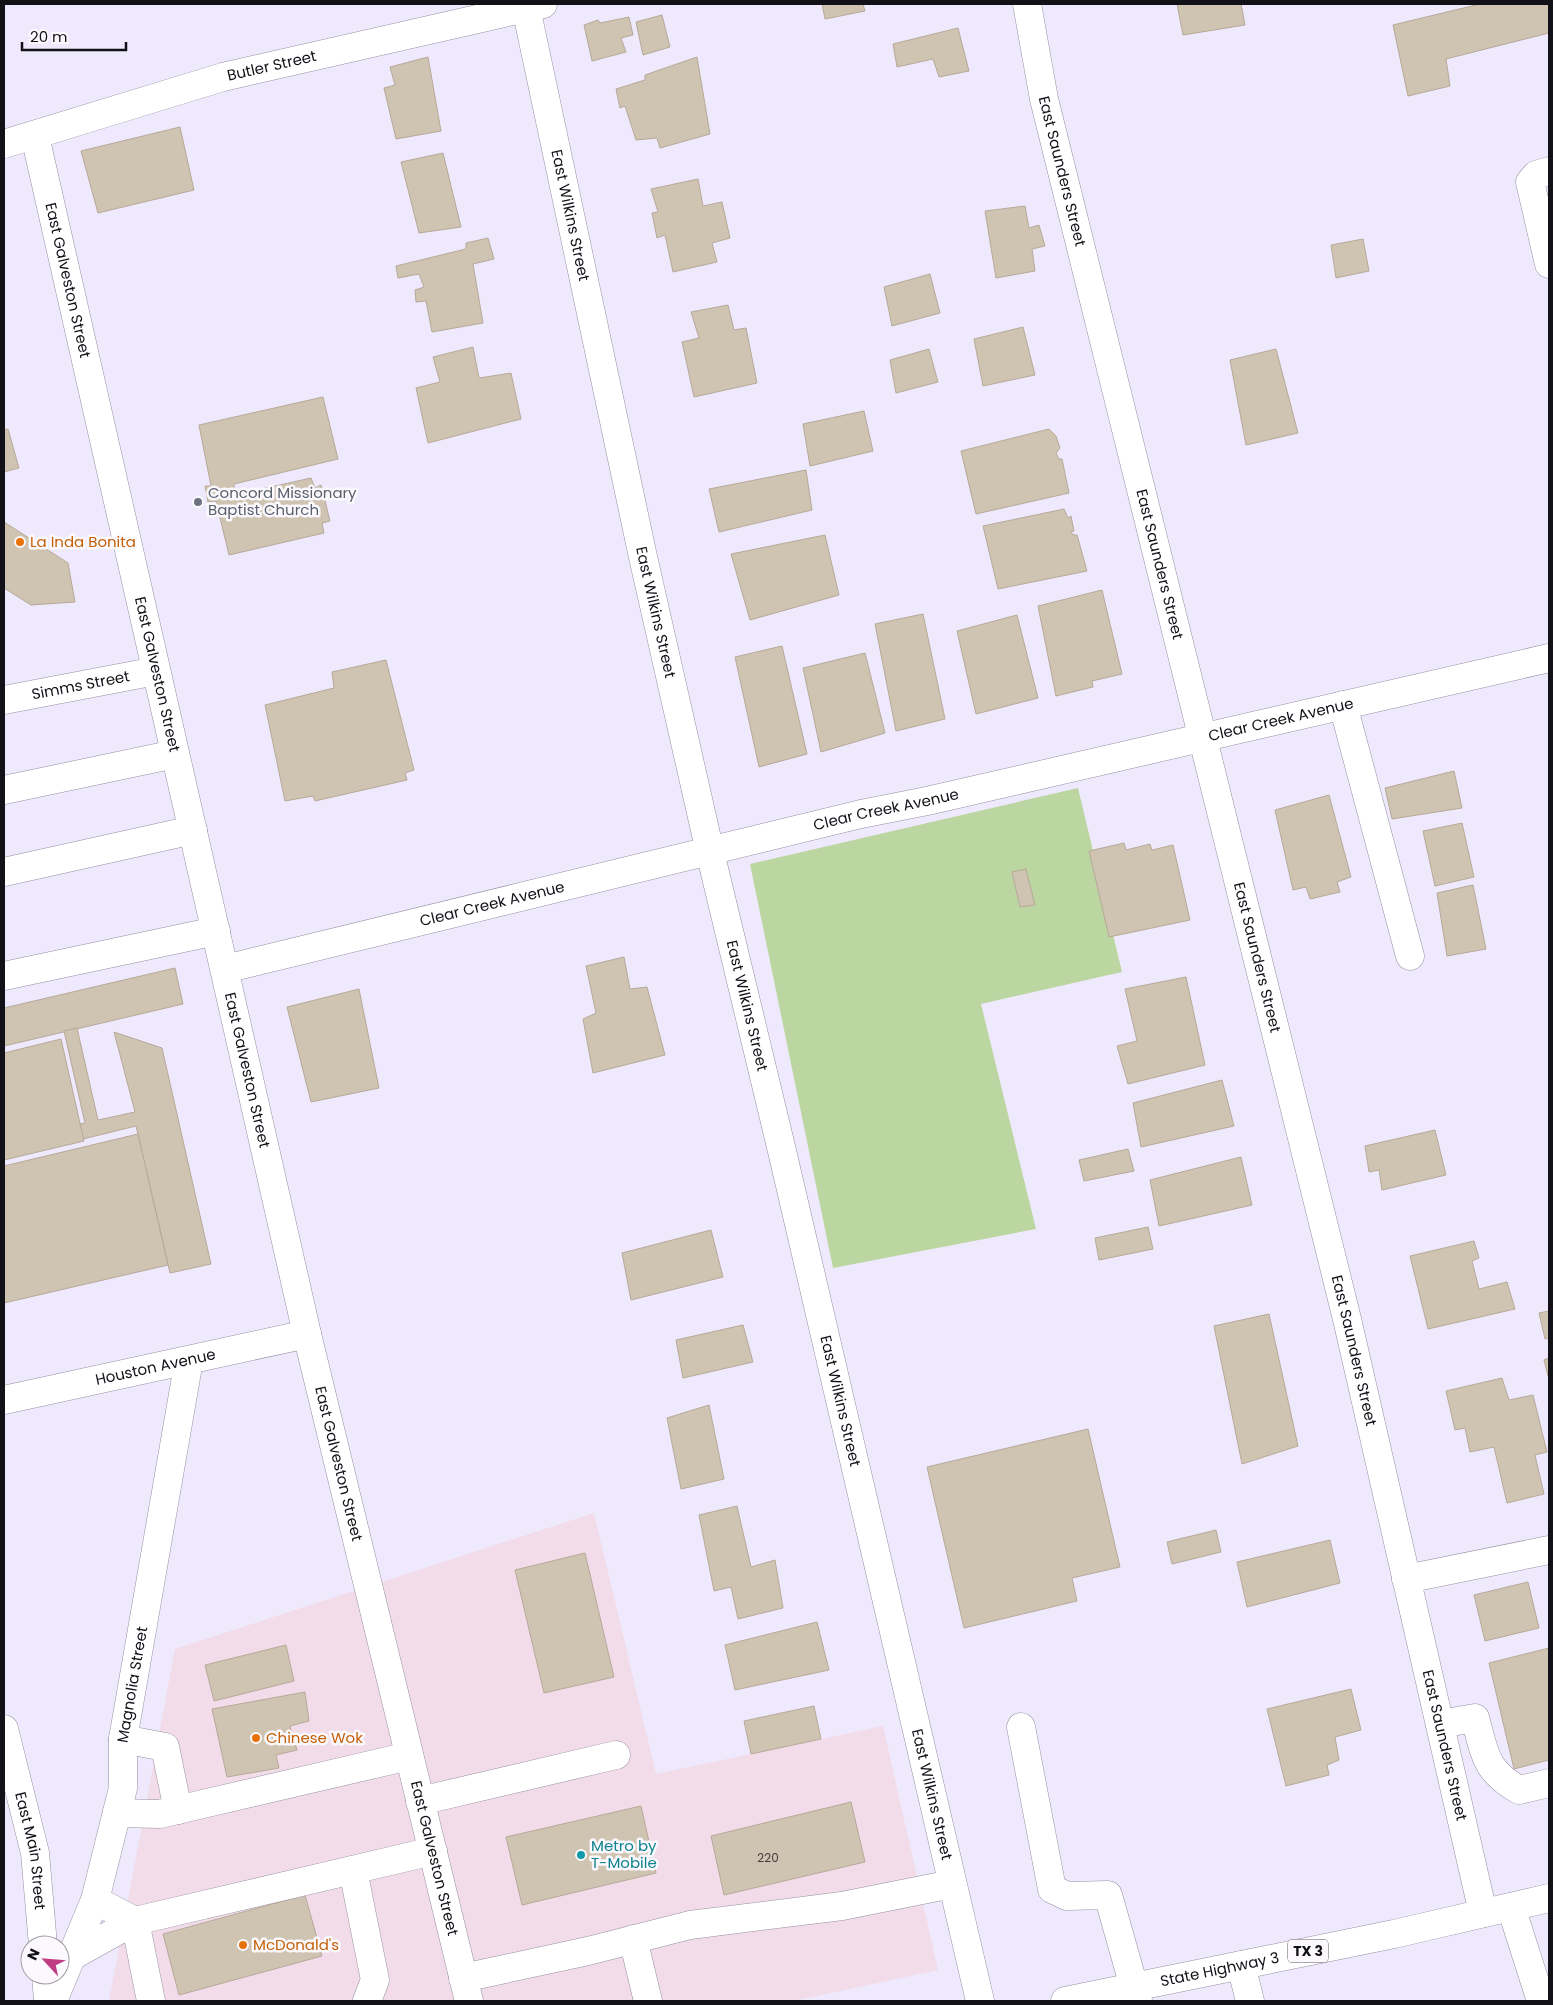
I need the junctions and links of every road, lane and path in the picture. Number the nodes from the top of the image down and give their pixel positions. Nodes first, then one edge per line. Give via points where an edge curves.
1 (1027, 4) edge
2 (535, 6) edge
3 (35, 136) junction
4 (4, 144) edge
5 (1549, 171) edge
6 (1549, 264) edge
7 (1549, 658) edge
8 (156, 671) junction
9 (4, 700) edge
10 (1343, 705) junction
11 (1202, 738) junction
12 (175, 754) junction
13 (4, 790) edge
14 (193, 830) junction
15 (710, 852) junction
16 (4, 872) edge
17 (216, 931) junction
18 (1410, 956) dead end
19 (225, 969) junction
20 (4, 976) edge
21 (307, 1334) junction
22 (190, 1360) junction
23 (4, 1400) edge
24 (1549, 1550) edge
25 (1406, 1579) junction
26 (1440, 1724) junction
27 (1021, 1727) dead end
28 (4, 1729) edge
29 (122, 1739) junction
30 (616, 1755) dead end
31 (409, 1756) junction
32 (1549, 1783) edge
33 (420, 1800) junction
34 (120, 1801) junction
35 (178, 1810) junction
36 (433, 1851) junction
37 (353, 1870) junction
38 (952, 1884) junction
39 (1549, 1898) edge
40 (95, 1900) junction
41 (1511, 1907) junction
42 (1483, 1913) junction
43 (135, 1921) junction
44 (42, 1935) edge
45 (633, 1939) junction
46 (72, 1956) junction
47 (1241, 1965) junction
48 (47, 1985) edge
49 (466, 1990) edge
50 (1136, 1994) edge
51 (48, 2001) edge
52 (53, 2001) edge
53 (151, 2001) edge
54 (367, 2001) edge
55 (648, 2001) edge
56 (980, 2001) edge
57 (1065, 2001) edge
58 (1250, 2001) edge
59 (1541, 2001) edge

1 - 11 street, East Saunders Street via 1044,99
2 - 3 street, Butler Street via 223,78
2 - 15 street, East Wilkins Street via 643,557
3 - 4 street, Butler Street
3 - 8 street, East Galveston Street
5 - 6 street via 1536,174 1530,182
7 - 10 street, Clear Creek Avenue
8 - 9 street, Simms Street
8 - 12 street, East Galveston Street
10 - 11 street, Clear Creek Avenue
10 - 18 street
11 - 15 street, Clear Creek Avenue via 861,814
11 - 25 street, East Saunders Street via 1347,1319
12 - 13 street
12 - 14 street, East Galveston Street
14 - 16 street
14 - 17 street, East Galveston Street
15 - 19 street, Clear Creek Avenue
15 - 38 street, East Wilkins Street
17 - 19 street, East Galveston Street
17 - 20 street
19 - 21 street, East Galveston Street
21 - 22 street, Houston Avenue
21 - 31 street, East Galveston Street
22 - 23 street, Houston Avenue
22 - 29 street, Magnolia Street
24 - 25 street
25 - 26 street, East Saunders Street
26 - 32 street via 1475,1718 1488,1762 1501,1780 1519,1790
26 - 42 street, East Saunders Street
27 - 50 street via 1052,1889 1067,1896 1108,1895
28 - 44 street, East Main Street via 35,1853
29 - 34 street, Magnolia Street
29 - 35 street via 165,1747
30 - 33 street
31 - 33 street, East Galveston Street
31 - 35 street
33 - 36 street, East Galveston Street
34 - 35 street via 160,1814
34 - 40 street, Magnolia Street
36 - 37 street
36 - 49 street, East Galveston Street
37 - 43 street
37 - 54 street via 375,1980
38 - 45 street via 842,1906 690,1925
38 - 56 street, East Wilkins Street
39 - 41 street, State Highway 3 / TX 3
40 - 43 street
40 - 46 street, Magnolia Street
41 - 42 street, State Highway 3 / TX 3
41 - 59 street
42 - 47 street, State Highway 3 / TX 3
43 - 46 street
43 - 53 street
45 - 49 street
45 - 55 street
46 - 52 street, Magnolia Street
47 - 50 street, State Highway 3 / TX 3
47 - 58 street
48 - 51 street
50 - 57 street, State Highway 3 / TX 3

